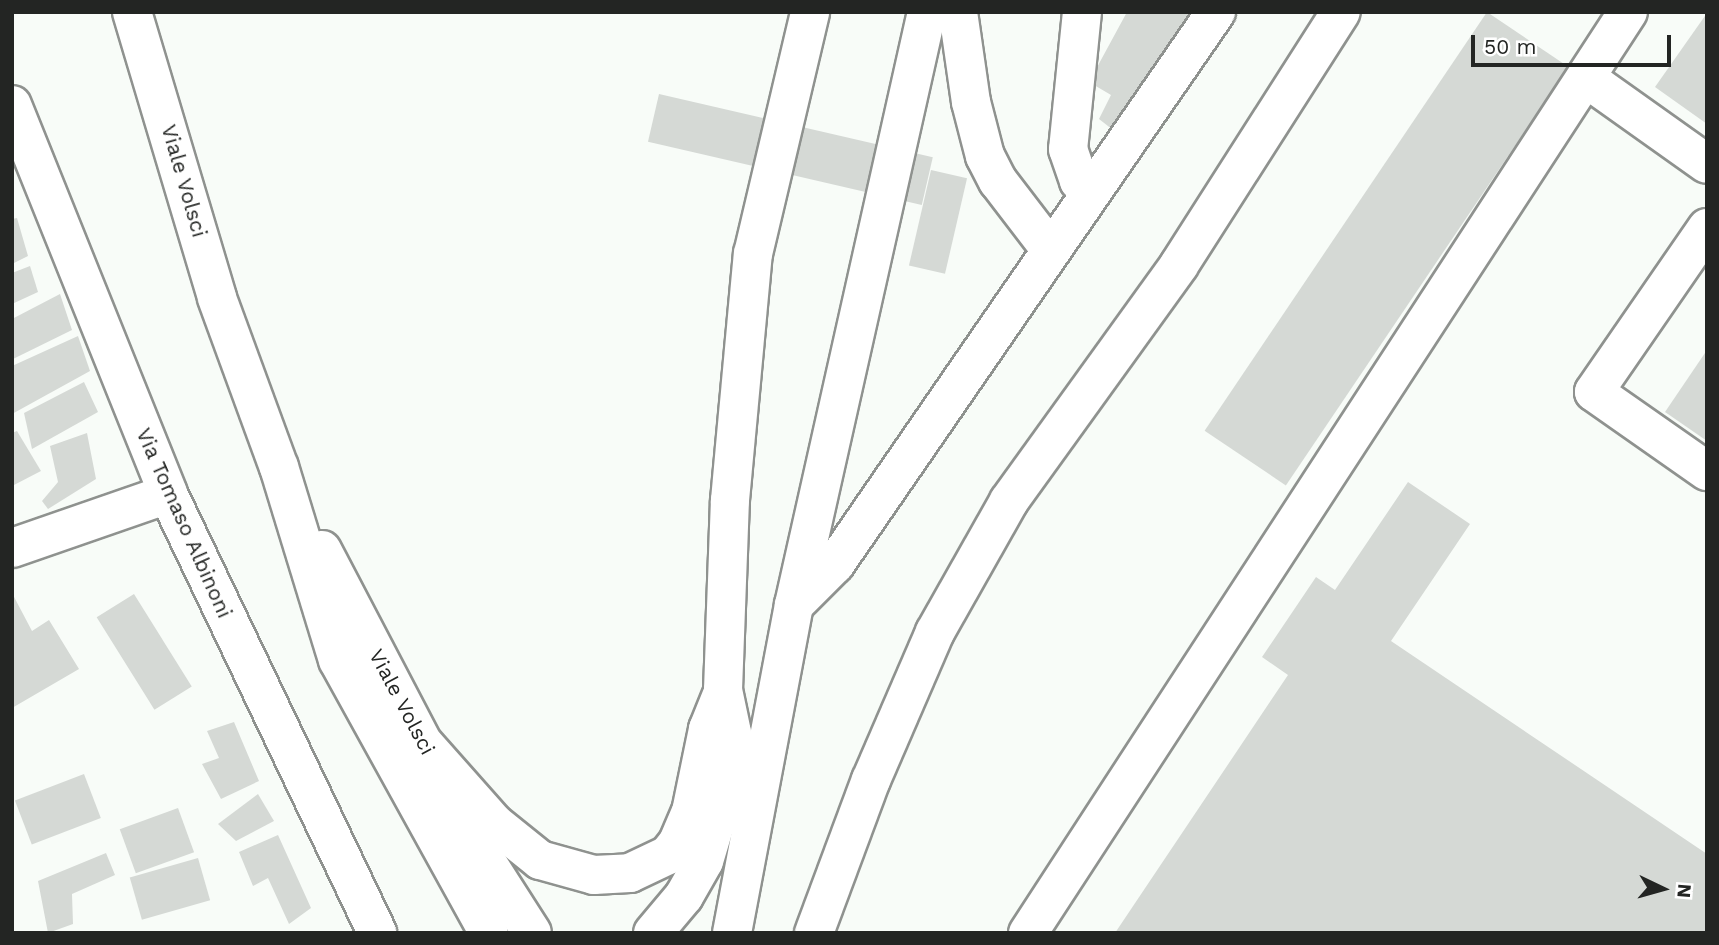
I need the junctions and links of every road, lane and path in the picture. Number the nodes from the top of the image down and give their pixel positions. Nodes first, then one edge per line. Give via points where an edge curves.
1 (132, 12) edge
2 (810, 12) edge
3 (926, 12) edge
4 (958, 12) edge
5 (1082, 12) edge
6 (1216, 12) edge
7 (1341, 12) edge
8 (1628, 12) edge
9 (1586, 78) junction
10 (16, 124) edge
11 (1707, 164) edge
12 (1090, 191) junction
13 (1707, 228) edge
14 (1050, 249) junction
15 (279, 467) junction
16 (1707, 471) edge
17 (162, 479) junction
18 (12, 535) edge
19 (12, 548) edge
20 (794, 605) junction
21 (723, 690) junction
22 (425, 745) junction
23 (743, 872) junction
24 (377, 933) edge
25 (489, 933) edge
26 (532, 933) edge
27 (653, 933) edge
28 (718, 933) edge
29 (732, 933) edge
30 (814, 933) edge
31 (1028, 933) edge

1 - 15 main road, Viale Volsci via 217,298
2 - 21 main road via 753,254 730,500
3 - 20 main road
4 - 14 main road via 971,102 985,156 998,181
5 - 12 main road via 1068,149 1079,181
6 - 12 main road
7 - 30 main road via 1179,264 1009,501 935,632 870,780
8 - 9 main road
9 - 11 main road
9 - 31 main road
10 - 17 main road, Via Tomaso Albinoni
12 - 14 main road
13 - 16 main road via 1594,392
14 - 20 main road via 835,565
15 - 22 main road, Viale Volsci
15 - 25 main road, Viale Volsci via 338,660
17 - 18 main road
17 - 19 main road
17 - 24 main road, Via Tomaso Albinoni
20 - 23 main road
21 - 22 main road via 708,729 691,812 678,842 668,855 630,873 594,876 540,860 494,823
21 - 27 main road via 732,733 729,777 719,817 704,861 684,896
22 - 26 main road, Viale Volsci via 479,850
23 - 28 main road
23 - 29 main road

